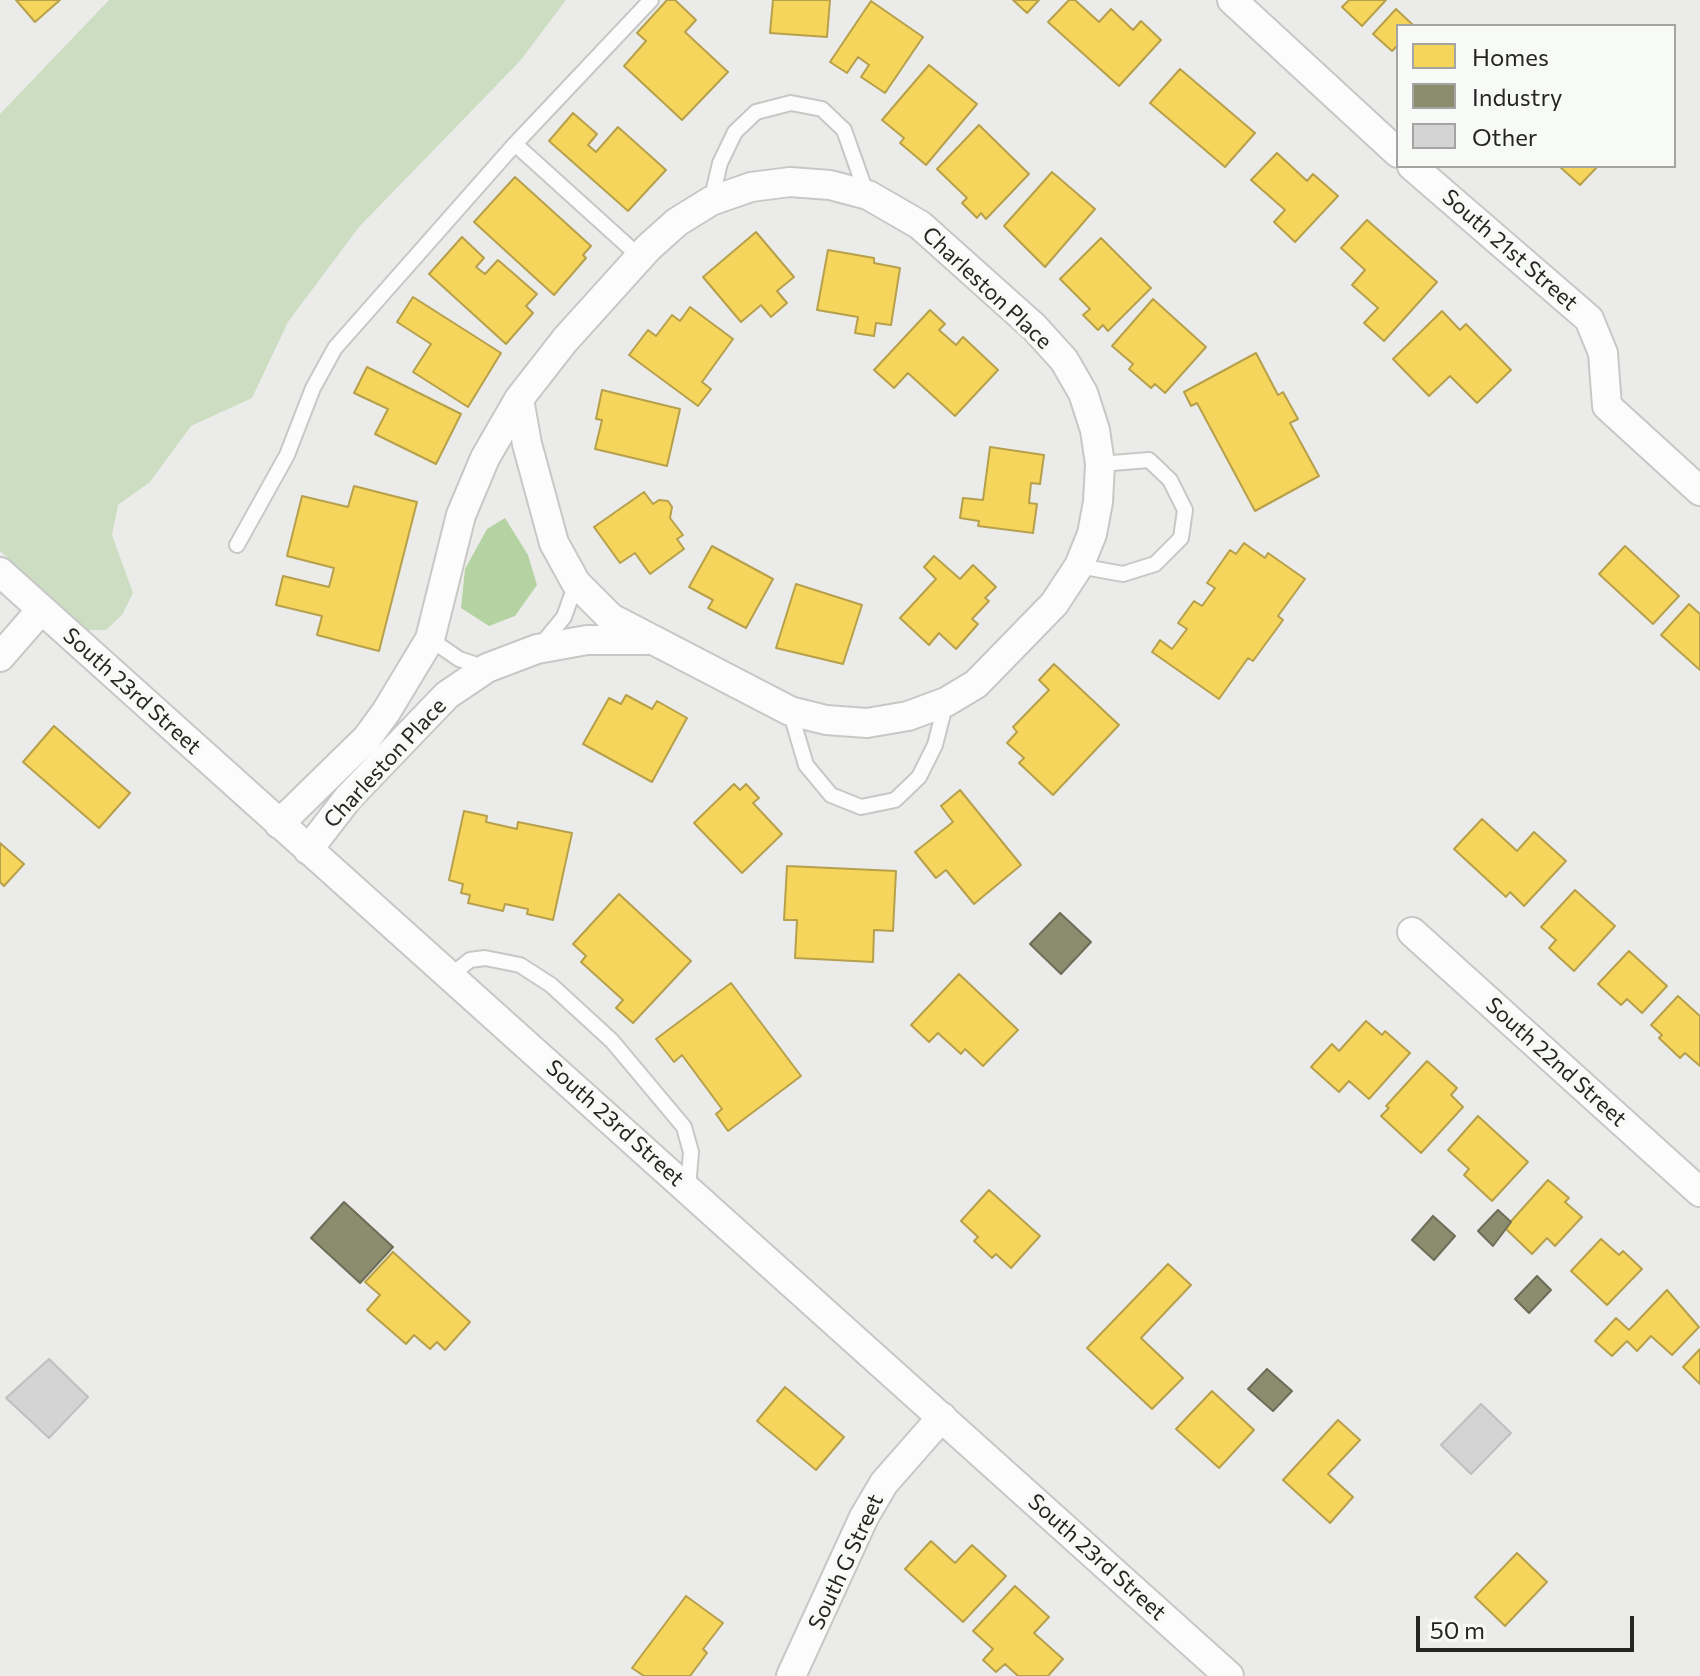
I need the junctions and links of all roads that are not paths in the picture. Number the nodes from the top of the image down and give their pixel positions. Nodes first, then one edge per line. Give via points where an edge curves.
1 (651, 0) edge
2 (1232, 0) edge
3 (515, 144) junction
4 (1396, 151) edge
5 (1414, 168) edge
6 (868, 195) junction
7 (711, 201) junction
8 (640, 257) junction
9 (519, 399) junction
10 (1100, 464) junction
11 (1700, 491) edge
12 (237, 545) dead end
13 (1079, 566) junction
14 (0, 572) edge
15 (576, 583) junction
16 (41, 610) junction
17 (430, 639) junction
18 (650, 641) junction
19 (537, 649) junction
20 (0, 657) edge
21 (487, 668) junction
22 (946, 702) junction
23 (790, 711) junction
24 (279, 824) junction
25 (308, 850) junction
26 (1412, 932) dead end
27 (450, 976) junction
28 (688, 1189) junction
29 (1700, 1192) edge
30 (942, 1417) junction
31 (791, 1676) edge
32 (1229, 1676) edge

1 - 3 lane
2 - 4 street
3 - 8 lane
3 - 12 lane via 335,348 287,455
5 - 11 street, South 21st Street via 1589,319 1603,353 1607,406
6 - 7 street, Charleston Place via 790,182 751,187
6 - 7 lane via 844,130 822,109 791,103 756,112 735,132
6 - 10 street, Charleston Place via 920,225 1064,360 1083,393
7 - 8 street, Charleston Place via 677,222
8 - 9 street, Charleston Place
9 - 15 street, Charleston Place via 537,491 554,543
9 - 17 street, Charleston Place via 485,458 461,515
10 - 13 street, Charleston Place via 1092,534
10 - 13 lane via 1149,460 1170,480 1185,510 1181,538 1155,564 1123,574
13 - 22 street, Charleston Place via 1054,604 1005,658
14 - 16 street, South 23rd Street
15 - 18 street, Charleston Place via 611,618
15 - 19 lane via 564,617
16 - 20 street
16 - 24 street, South 23rd Street
17 - 21 lane via 459,659
17 - 24 street, Charleston Place via 367,738
18 - 19 street, Charleston Place via 587,640
18 - 23 street, Charleston Place
19 - 21 street, Charleston Place
21 - 25 street, Charleston Place via 447,695 348,798
22 - 23 street, Charleston Place via 867,723
22 - 23 lane via 935,745 919,777 895,800 861,807 831,795 806,765
24 - 25 street, South 23rd Street
25 - 27 street, South 23rd Street
26 - 29 street, South 22nd Street
27 - 28 street, South 23rd Street
27 - 28 lane via 470,960 485,958 520,965 551,985 612,1041 684,1127 691,1152
28 - 30 street, South 23rd Street
30 - 31 street, South G Street via 911,1449 871,1505
30 - 32 street, South 23rd Street

